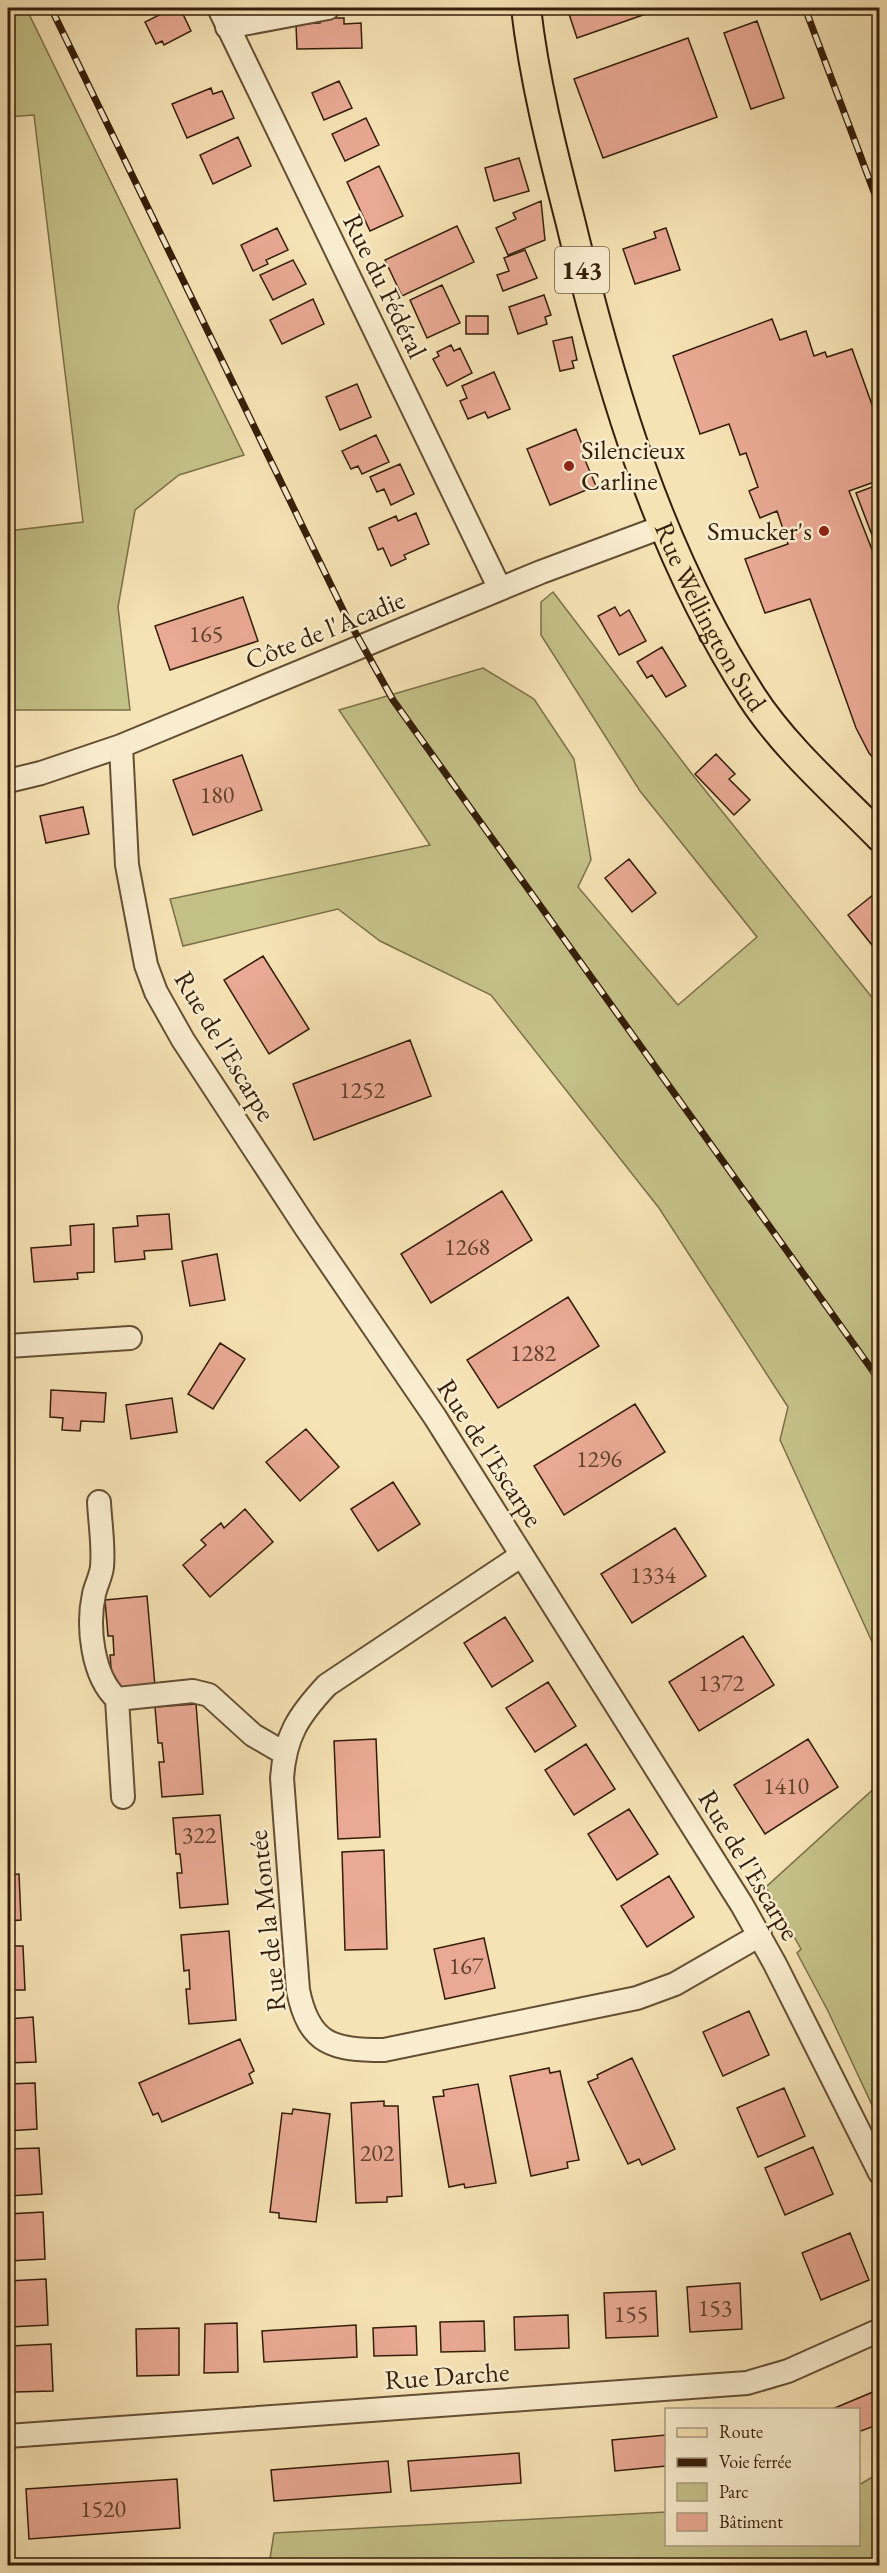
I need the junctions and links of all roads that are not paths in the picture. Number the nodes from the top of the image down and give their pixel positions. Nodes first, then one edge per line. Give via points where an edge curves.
1 (328, 8) edge
2 (526, 8) edge
3 (223, 17) edge
4 (662, 527) junction
5 (500, 589) junction
6 (121, 746) junction
7 (8, 781) edge
8 (879, 837) edge
9 (130, 1338) dead end
10 (8, 1346) edge
11 (99, 1502) dead end
12 (522, 1555) junction
13 (117, 1699) junction
14 (284, 1753) junction
15 (123, 1797) dead end
16 (760, 1935) junction
17 (879, 2173) edge
18 (879, 2330) edge
19 (8, 2436) edge

1 - 3 street
2 - 4 main road, Rue Wellington Sud / 143 via 547,130 580,262 619,400
3 - 5 street, Rue du Fédéral
4 - 5 street, Côte de l'Acadie
4 - 8 main road, Rue Wellington Sud / 143 via 696,602 753,699
5 - 6 street, Côte de l'Acadie
6 - 7 street, Côte de l'Acadie
6 - 12 street, Rue de l'Escarpe via 127,865 146,966 156,992 183,1040 435,1417
9 - 10 street
11 - 13 street via 102,1569 94,1595 92,1637 99,1675
12 - 14 street, Rue de la Montée via 327,1685 293,1726
12 - 16 street, Rue de l'Escarpe
13 - 14 street via 193,1691 209,1695 253,1735
13 - 15 street
14 - 16 street, Rue de la Montée via 282,1779 298,1990 311,2030 330,2043 351,2050 384,2050 637,1998 675,1984
16 - 17 street, Rue de l'Escarpe
18 - 19 street, Rue Darche via 788,2371 747,2383

